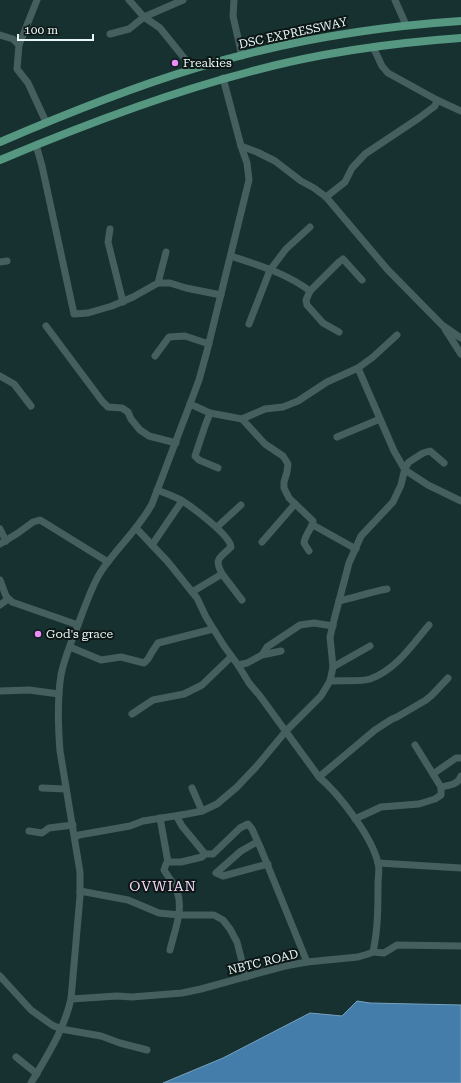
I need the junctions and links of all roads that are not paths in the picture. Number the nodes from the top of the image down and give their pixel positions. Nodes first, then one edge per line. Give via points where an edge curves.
1 (37, 0) edge
2 (129, 0) edge
3 (183, 0) edge
4 (234, 0) edge
5 (395, 0) edge
6 (144, 16) junction
7 (461, 21) edge
8 (406, 25) junction
9 (110, 34) dead end
10 (0, 35) edge
11 (461, 38) edge
12 (19, 45) junction
13 (373, 47) junction
14 (242, 56) junction
15 (192, 69) junction
16 (224, 78) junction
17 (437, 100) junction
18 (461, 111) edge
19 (46, 122) junction
20 (0, 142) edge
21 (36, 145) junction
22 (241, 146) junction
23 (0, 160) edge
24 (326, 197) junction
25 (310, 227) dead end
26 (110, 229) dead end
27 (166, 252) dead end
28 (231, 256) junction
29 (270, 270) junction
30 (362, 280) dead end
31 (158, 283) junction
32 (310, 291) junction
33 (221, 295) junction
34 (123, 302) junction
35 (248, 324) dead end
36 (442, 325) junction
37 (46, 326) dead end
38 (339, 332) dead end
39 (397, 335) dead end
40 (460, 335) edge
41 (209, 344) junction
42 (461, 354) edge
43 (155, 356) dead end
44 (358, 368) junction
45 (0, 376) edge
46 (190, 404) junction
47 (31, 406) dead end
48 (210, 414) junction
49 (242, 419) junction
50 (380, 419) junction
51 (337, 437) dead end
52 (176, 443) junction
53 (444, 463) dead end
54 (218, 468) dead end
55 (405, 470) junction
56 (158, 490) junction
57 (182, 501) junction
58 (461, 501) edge
59 (295, 504) junction
60 (241, 505) dead end
61 (313, 525) junction
62 (217, 527) junction
63 (136, 528) junction
64 (0, 529) edge
65 (262, 542) dead end
66 (3, 543) edge
67 (152, 545) junction
68 (356, 548) junction
69 (309, 551) dead end
70 (108, 562) junction
71 (222, 574) junction
72 (0, 580) edge
73 (387, 589) dead end
74 (192, 592) junction
75 (8, 599) junction
76 (242, 600) dead end
77 (339, 601) junction
78 (0, 605) edge
79 (78, 625) junction
80 (429, 625) dead end
81 (333, 626) junction
82 (213, 629) junction
83 (370, 646) dead end
84 (70, 647) junction
85 (281, 652) dead end
86 (262, 655) junction
87 (231, 657) junction
88 (238, 665) junction
89 (333, 666) junction
90 (448, 678) dead end
91 (330, 681) junction
92 (0, 691) edge
93 (59, 694) junction
94 (132, 714) dead end
95 (286, 731) junction
96 (415, 745) dead end
97 (461, 758) edge
98 (433, 774) junction
99 (461, 776) edge
100 (320, 777) junction
101 (441, 787) junction
102 (42, 788) dead end
103 (192, 788) dead end
104 (66, 789) junction
105 (202, 811) junction
106 (177, 817) junction
107 (160, 818) junction
108 (356, 819) junction
109 (73, 824) junction
110 (29, 831) dead end
111 (75, 837) junction
112 (257, 842) junction
113 (205, 854) junction
114 (168, 862) junction
115 (268, 864) junction
116 (378, 864) junction
117 (461, 868) edge
118 (80, 891) junction
119 (179, 915) junction
120 (461, 946) edge
121 (170, 950) dead end
122 (373, 952) junction
123 (307, 962) junction
124 (0, 976) edge
125 (246, 977) junction
126 (71, 999) junction
127 (61, 1029) junction
128 (147, 1050) dead end
129 (16, 1057) dead end
130 (37, 1074) junction
131 (31, 1083) edge

1 - 12 street
2 - 6 street
3 - 6 street
4 - 14 street via 233,16
5 - 8 street
6 - 9 street via 129,29
6 - 15 street via 160,28
7 - 8 main road, DSC EXPRESSWAY
8 - 14 main road, DSC EXPRESSWAY via 314,39
10 - 12 street via 13,39
11 - 13 main road
12 - 19 street via 17,69 28,83
13 - 16 main road
13 - 17 street via 388,73
14 - 15 main road, DSC EXPRESSWAY
15 - 19 main road, DSC EXPRESSWAY
16 - 21 main road via 112,115
16 - 22 street
17 - 18 street
17 - 24 street via 430,110 365,154 352,168 345,182
19 - 20 main road, DSC EXPRESSWAY
21 - 23 main road
21 - 34 street via 72,312 76,315 88,313
22 - 24 street via 275,161
22 - 28 street via 250,180
24 - 36 street via 388,269
25 - 29 street via 286,249
26 - 34 street via 108,242
27 - 31 street
28 - 29 street
28 - 33 street
29 - 32 street via 292,278
29 - 35 street
30 - 32 street via 343,259
31 - 33 street via 170,283
31 - 34 street
32 - 38 street via 306,300 307,306 324,323
33 - 41 street
36 - 40 street
36 - 42 street
37 - 52 street via 108,407 122,408 128,412 140,430 149,436
39 - 44 street
41 - 43 street via 185,336 169,337
41 - 46 street
44 - 49 street via 327,382 289,406 265,410
44 - 50 street
45 - 47 street via 14,384
46 - 48 street
46 - 52 street
48 - 49 street
48 - 54 street via 195,456
49 - 59 street via 265,444 286,459 288,464 284,488
50 - 51 street
50 - 55 street
52 - 56 street
53 - 55 street via 430,451 408,462
55 - 58 street
55 - 68 street via 394,502 361,536
56 - 57 street
56 - 63 street
57 - 62 street
57 - 67 street
59 - 61 street via 310,517
59 - 65 street
60 - 62 street
61 - 68 street
61 - 69 street via 304,538
62 - 71 street via 231,544 217,564
63 - 67 street
63 - 70 street
64 - 66 street
66 - 70 street via 40,520
67 - 74 street
68 - 77 street via 349,563
70 - 79 street via 94,583
71 - 74 street
71 - 76 street
72 - 75 street
73 - 77 street
74 - 82 street
75 - 78 street
75 - 79 street
77 - 81 street
79 - 84 street
80 - 91 street via 399,661 388,669 369,679
81 - 86 street via 314,623 300,625 267,647
81 - 89 street via 330,637
82 - 84 street via 158,644 144,663 121,658 101,660
82 - 87 street
83 - 89 street
84 - 93 street via 61,674
85 - 86 street
86 - 88 street
87 - 88 street
87 - 94 street via 202,685 184,694 153,700
88 - 95 street
89 - 91 street
90 - 100 street via 432,695 375,730
91 - 95 street via 321,696
92 - 93 street via 29,690
93 - 104 street via 57,721
95 - 100 street
95 - 105 street via 266,757 237,787 217,804
96 - 98 street
97 - 98 street via 456,758
98 - 101 street
99 - 101 street via 455,784
100 - 108 street
101 - 108 street via 443,797 419,804 381,807
102 - 104 street
103 - 105 street
104 - 109 street
105 - 106 street
106 - 107 street
106 - 113 street
107 - 111 street
107 - 114 street
108 - 116 street
109 - 110 street via 49,828 42,833
109 - 111 street
111 - 118 street
112 - 113 street via 248,824 240,828 213,854
112 - 115 street
112 - 115 street via 241,851 216,873 223,876
113 - 114 street via 181,862
114 - 119 street via 164,870 178,892
115 - 123 street
116 - 117 street
116 - 122 street via 378,909
118 - 119 street via 128,900 160,913
118 - 126 street
119 - 121 street
119 - 125 street via 214,915 223,920 237,942
120 - 122 street, NBTC ROAD via 397,945 384,953
122 - 123 street, NBTC ROAD via 358,957
123 - 125 street, NBTC ROAD
124 - 127 street via 31,1010
125 - 126 street, NBTC ROAD via 182,993
126 - 127 street
127 - 128 street via 101,1036
127 - 130 street
129 - 130 street
130 - 131 street

